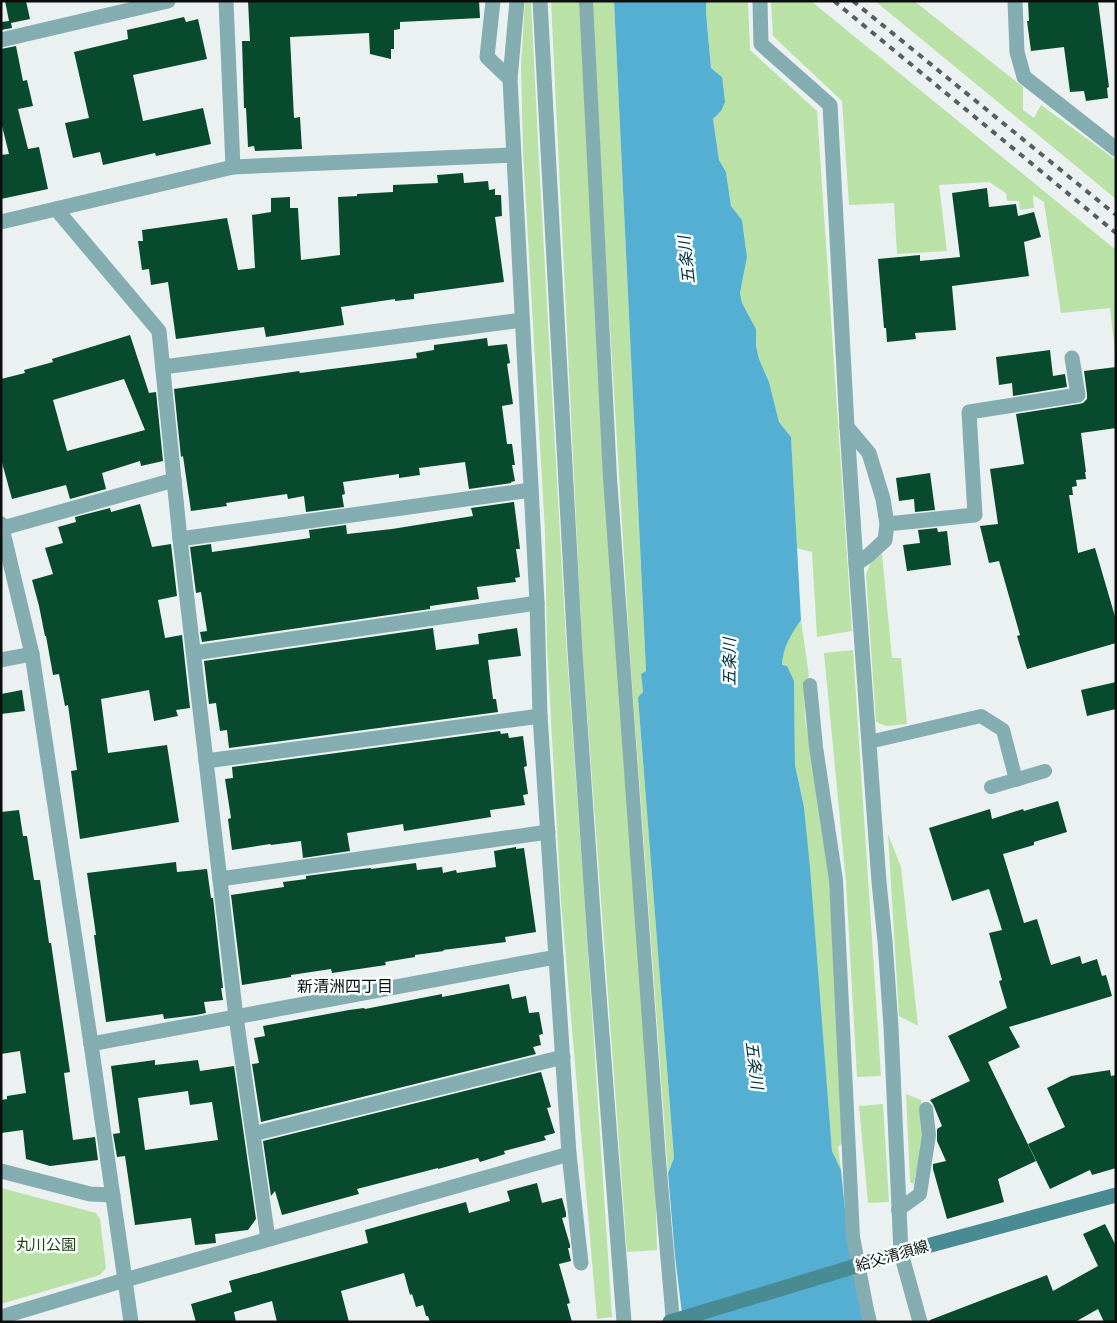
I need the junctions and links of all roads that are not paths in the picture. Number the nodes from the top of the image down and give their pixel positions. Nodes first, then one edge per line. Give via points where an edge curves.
1 (168, 1) edge
2 (226, 1) edge
3 (493, 1) edge
4 (517, 1) edge
5 (540, 1) edge
6 (586, 1) edge
7 (760, 1) edge
8 (1014, 1) edge
9 (1, 40) edge
10 (510, 79) junction
11 (1116, 150) edge
12 (513, 155) junction
13 (233, 167) junction
14 (56, 209) junction
15 (1, 222) edge
16 (522, 320) junction
17 (1072, 358) dead end
18 (163, 367) junction
19 (847, 427) junction
20 (174, 480) junction
21 (531, 490) junction
22 (887, 524) junction
23 (2, 526) edge
24 (180, 539) junction
25 (856, 564) junction
26 (537, 603) junction
27 (194, 653) junction
28 (32, 654) junction
29 (1, 660) edge
30 (810, 685) dead end
31 (540, 716) junction
32 (869, 742) junction
33 (206, 761) junction
34 (1045, 771) dead end
35 (1016, 780) junction
36 (991, 787) dead end
37 (548, 832) junction
38 (220, 879) junction
39 (556, 957) junction
40 (236, 1016) junction
41 (91, 1044) junction
42 (563, 1057) junction
43 (926, 1109) dead end
44 (253, 1134) junction
45 (569, 1154) junction
46 (1, 1171) edge
47 (1116, 1194) edge
48 (113, 1195) junction
49 (898, 1210) junction
50 (268, 1239) junction
51 (893, 1255) junction
52 (581, 1263) dead end
53 (125, 1280) junction
54 (1, 1317) edge
55 (131, 1322) edge
56 (624, 1322) edge
57 (671, 1322) edge
58 (870, 1322) edge
59 (920, 1322) edge

1 - 9 street
2 - 13 street
3 - 10 street via 488,57
4 - 10 street
5 - 56 street via 575,651
6 - 57 lane via 610,478
7 - 19 street via 761,44 830,105
8 - 11 street via 1017,52 1024,77
10 - 12 street
12 - 13 street
12 - 16 street
13 - 14 street
14 - 15 street
14 - 18 street via 159,331
16 - 18 street
16 - 21 street
17 - 22 street via 1078,395 969,412 975,515
18 - 20 street
19 - 22 street via 868,453 883,499
19 - 25 street
20 - 23 street
20 - 24 street
21 - 24 street
21 - 26 street
22 - 25 street via 885,540
23 - 28 street
24 - 27 street
25 - 32 street
26 - 27 street
26 - 31 street
27 - 33 street
28 - 29 street
28 - 41 street
30 - 58 lane via 836,880 853,1237
31 - 33 street
31 - 37 street
32 - 35 lane via 981,716 1003,730
32 - 49 street via 890,1005
33 - 38 street
34 - 35 lane
35 - 36 lane
37 - 38 street
37 - 39 street
38 - 40 street
39 - 40 street
39 - 42 street
40 - 41 street
40 - 44 street
41 - 48 street
42 - 44 street
42 - 45 street
43 - 49 lane via 929,1134 920,1194
44 - 50 street
45 - 50 street
45 - 52 street
46 - 48 street via 90,1194
47 - 51 main road, 給父清須線
48 - 53 street
49 - 51 street
50 - 53 street
51 - 57 main road, 給父清須線, bridge
51 - 59 street
53 - 54 street
53 - 55 street

